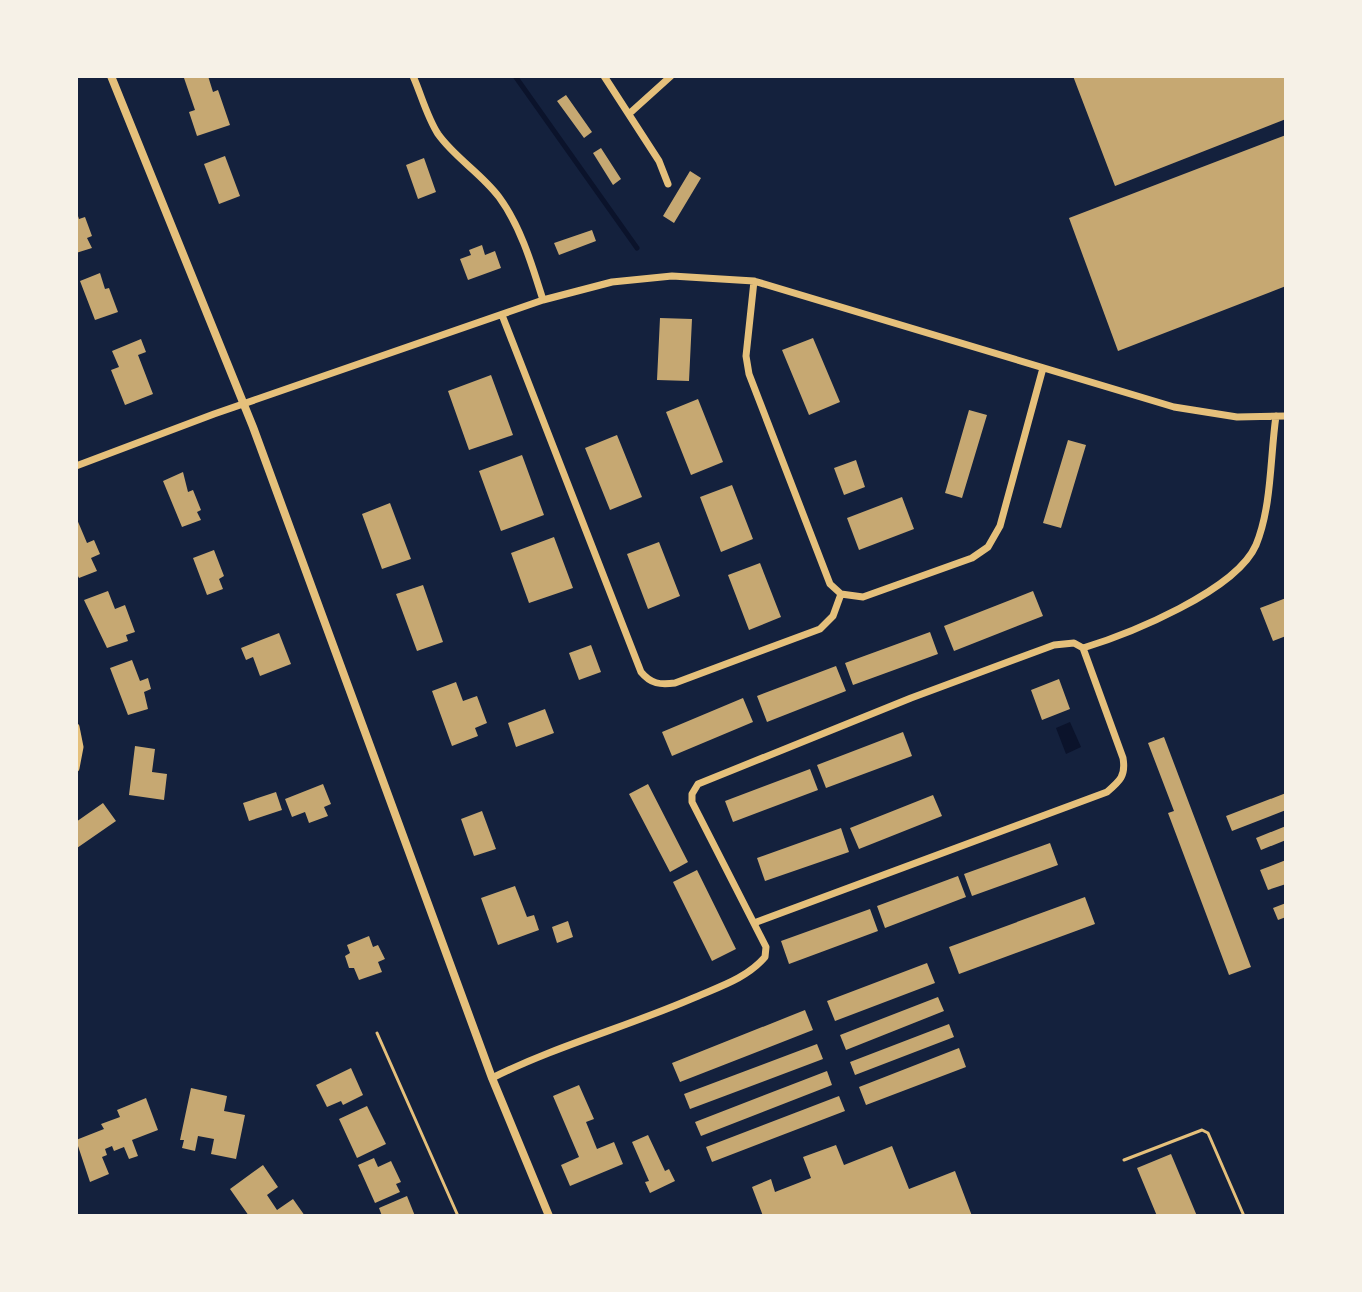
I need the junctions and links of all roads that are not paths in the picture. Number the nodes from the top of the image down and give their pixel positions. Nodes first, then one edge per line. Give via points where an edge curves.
1 (111, 76) edge
2 (413, 76) edge
3 (604, 76) edge
4 (671, 76) edge
5 (630, 113) junction
6 (668, 184) dead end
7 (754, 281) junction
8 (543, 300) junction
9 (502, 315) junction
10 (1043, 368) junction
11 (244, 404) junction
12 (1276, 416) junction
13 (1286, 416) edge
14 (76, 466) edge
15 (841, 594) junction
16 (1083, 648) junction
17 (76, 727) edge
18 (76, 768) edge
19 (754, 923) junction
20 (377, 1033) dead end
21 (492, 1078) junction
22 (1124, 1160) dead end
23 (546, 1215) edge
24 (458, 1216) edge
25 (1244, 1216) edge

1 - 11 street
2 - 8 street via 437,132 501,200 522,239
3 - 5 street
4 - 5 street
5 - 6 street
7 - 8 street via 642,278
7 - 10 street
7 - 15 street via 749,374 830,584
8 - 9 street
9 - 11 street
9 - 15 street via 648,681 675,683 820,629 833,616
10 - 12 street via 1174,407 1237,417
10 - 15 street via 1000,526 988,547 972,558 863,597
11 - 14 street
11 - 21 street
12 - 13 street
12 - 16 street via 1266,505 1255,546 1240,568 1185,604 1120,637
16 - 19 street via 1123,758 1122,779 1107,792
16 - 19 street via 1074,643 1054,645 698,784 692,802
17 - 18 street
19 - 21 street via 766,947 765,957 747,975
20 - 24 lane
21 - 23 street
22 - 25 lane via 1202,1130 1208,1133

